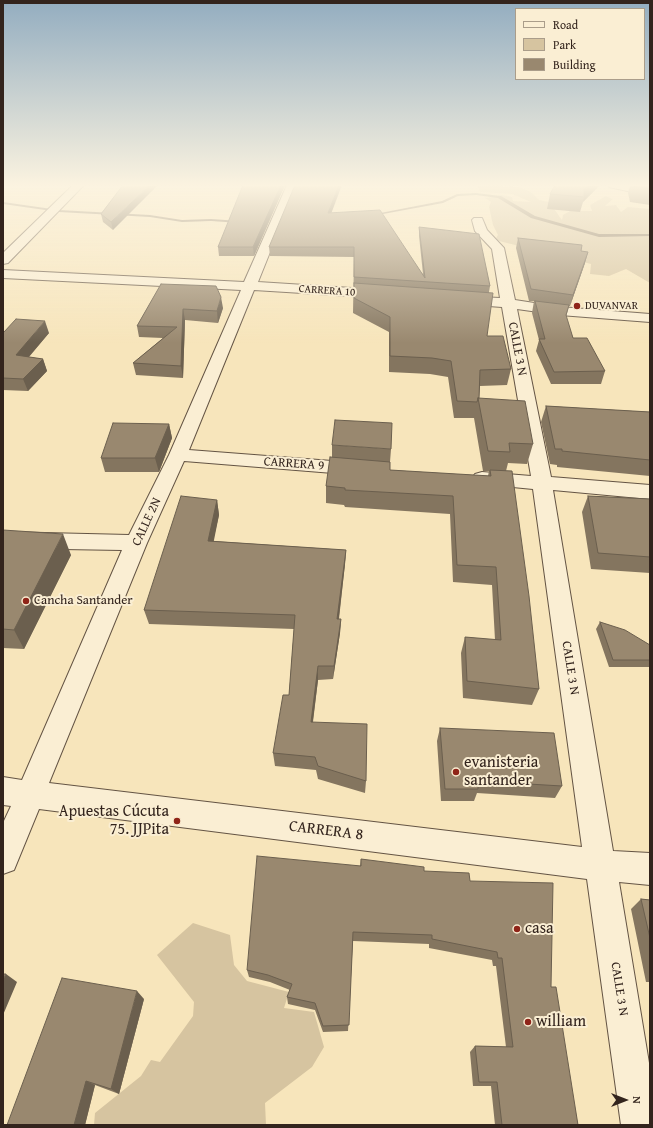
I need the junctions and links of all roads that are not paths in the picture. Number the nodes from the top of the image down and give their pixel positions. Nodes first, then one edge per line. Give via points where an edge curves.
1 (26, 238) edge
2 (270, 238) edge
3 (488, 238) edge
4 (3, 260) edge
5 (3, 274) edge
6 (250, 286) junction
7 (399, 296) edge
8 (446, 298) edge
9 (508, 303) junction
10 (650, 318) edge
11 (178, 455) junction
12 (376, 470) edge
13 (463, 476) edge
14 (542, 482) junction
15 (650, 492) edge
16 (3, 540) edge
17 (136, 543) junction
18 (16, 792) edge
19 (3, 859) edge
20 (600, 865) junction
21 (650, 869) edge
22 (640, 1125) edge

1 - 4 street
2 - 6 street, CALLE 2N
3 - 9 street, CALLE 3 N via 498,248
5 - 6 street, CARRERA 10
6 - 7 street, CARRERA 10
6 - 11 street, CALLE 2N
8 - 9 street
9 - 10 street
9 - 14 street, CALLE 3 N
11 - 12 street, CARRERA 9
11 - 17 street, CALLE 2N
13 - 14 street
14 - 15 street
14 - 20 street, CALLE 3 N
16 - 17 street
17 - 18 street, CALLE 2N
18 - 19 street, CALLE 2N
18 - 20 street, CARRERA 8
20 - 21 street, CARRERA 8
20 - 22 street, CALLE 3 N

